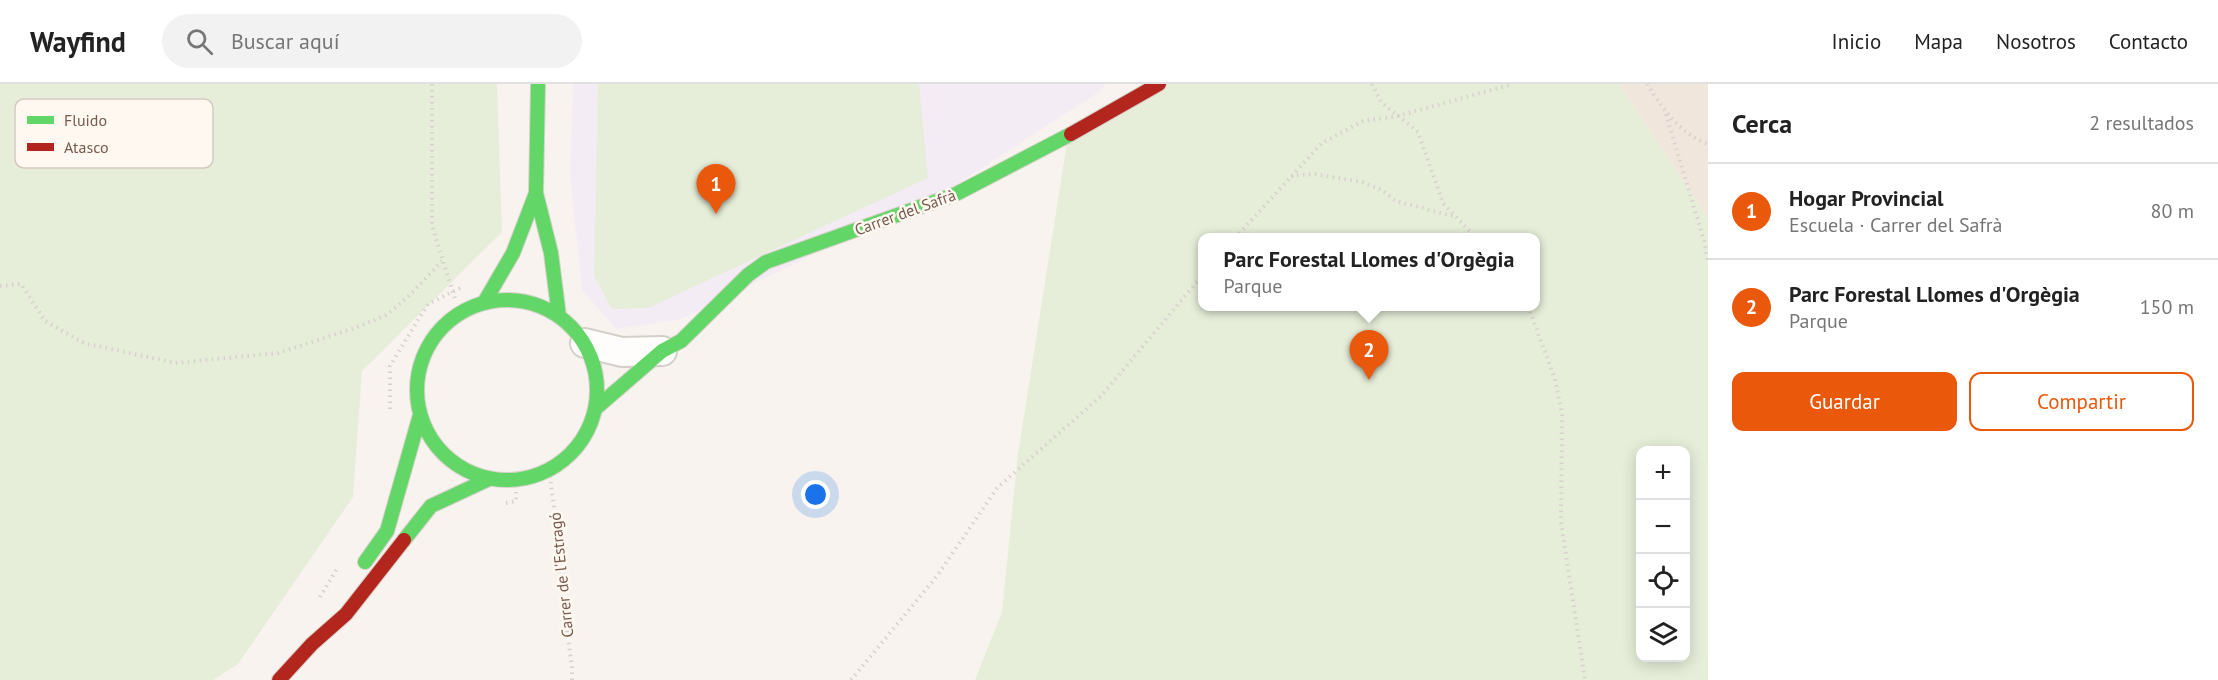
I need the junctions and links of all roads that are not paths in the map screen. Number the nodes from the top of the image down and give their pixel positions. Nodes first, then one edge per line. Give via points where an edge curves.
1 (538, 84) edge
2 (1159, 84) edge
3 (536, 193) junction
4 (486, 301) junction
5 (560, 316) junction
6 (585, 343) junction
7 (662, 351) junction
8 (595, 409) junction
9 (420, 415) junction
10 (489, 479) junction
11 (354, 577) dead end
12 (334, 604) dead end
13 (312, 644) junction
14 (279, 680) edge

1 - 3 main road
2 - 7 main road, Carrer del Safrà via 956,194 766,262 681,341
3 - 4 main road via 513,253
3 - 5 main road via 551,253
4 - 5 main road via 518,299
4 - 9 main road via 460,311 428,344 416,378
5 - 6 main road
6 - 7 street via 622,352
6 - 8 main road via 597,379
7 - 8 main road, Carrer del Safrà
8 - 10 main road via 580,444 549,470 515,479
9 - 10 main road via 436,447 457,465
9 - 11 main road via 387,531
10 - 13 main road via 431,506 346,614
12 - 13 main road
13 - 14 main road

